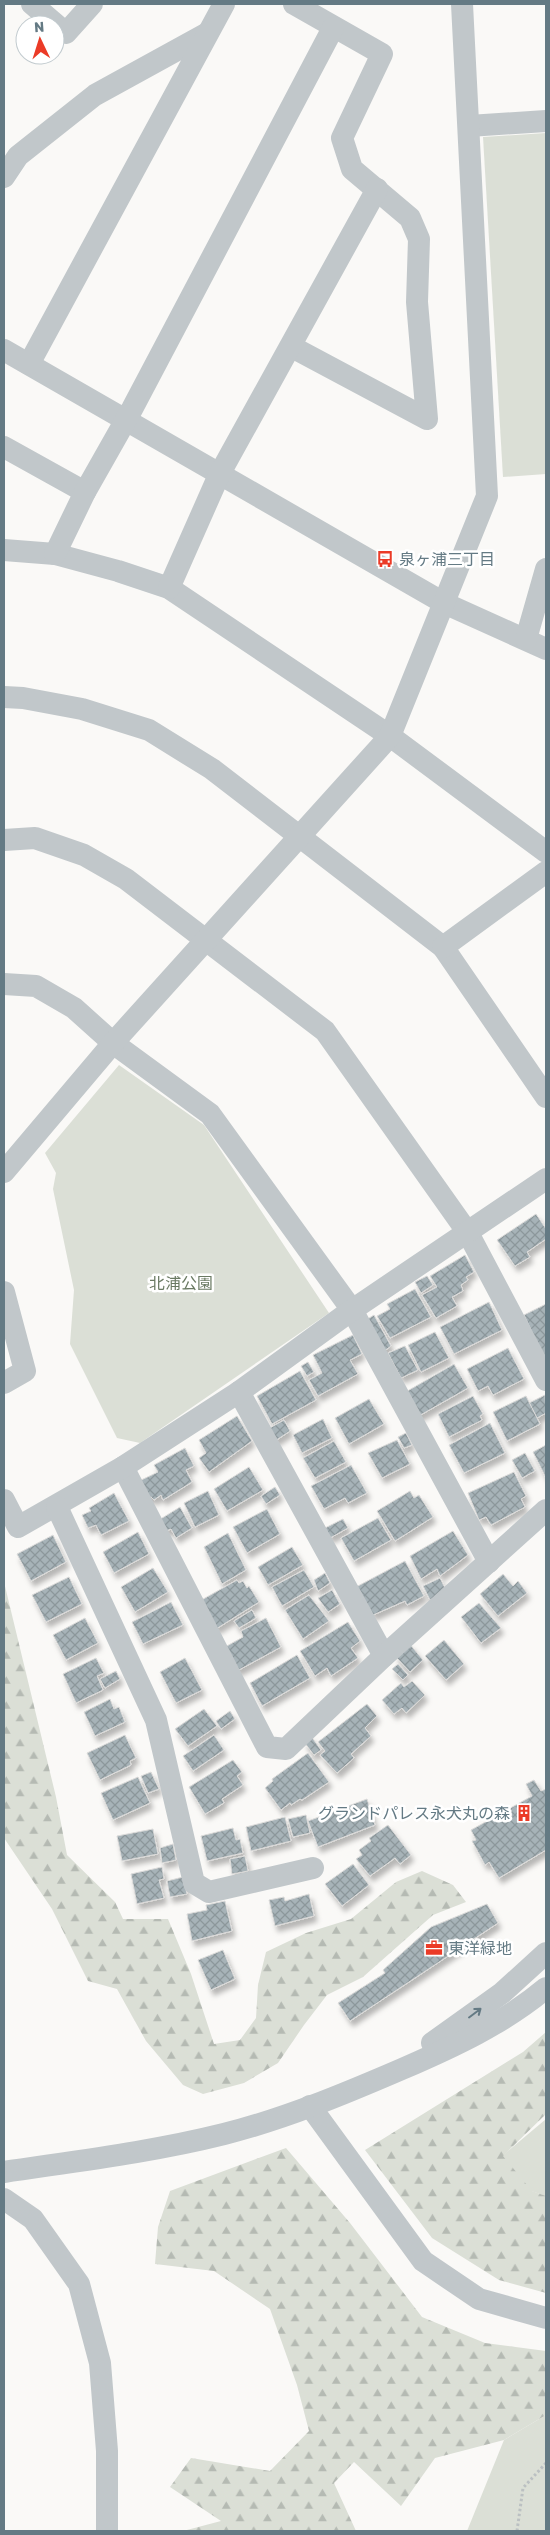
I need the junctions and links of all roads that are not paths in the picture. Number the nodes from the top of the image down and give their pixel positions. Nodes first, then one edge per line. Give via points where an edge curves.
1 (32, 4) edge
2 (92, 4) edge
3 (224, 4) edge
4 (294, 4) edge
5 (462, 4) edge
6 (333, 28) junction
7 (206, 34) junction
8 (546, 122) edge
9 (469, 126) junction
10 (4, 177) edge
11 (377, 189) junction
12 (292, 347) junction
13 (4, 350) edge
14 (29, 364) junction
15 (126, 420) junction
16 (4, 447) edge
17 (219, 475) junction
18 (85, 492) junction
19 (4, 550) edge
20 (55, 554) junction
21 (546, 569) edge
22 (169, 588) junction
23 (444, 602) junction
24 (526, 639) junction
25 (546, 649) edge
26 (4, 698) edge
27 (390, 736) junction
28 (299, 836) junction
29 (4, 840) edge
30 (546, 852) edge
31 (546, 872) edge
32 (206, 942) junction
33 (444, 947) junction
34 (4, 984) edge
35 (113, 1043) junction
36 (546, 1097) edge
37 (11, 1151) edge
38 (4, 1172) edge
39 (546, 1179) edge
40 (468, 1234) junction
41 (4, 1292) edge
42 (352, 1310) junction
43 (546, 1380) edge
44 (4, 1383) edge
45 (239, 1392) junction
46 (123, 1467) junction
47 (4, 1500) edge
48 (56, 1507) junction
49 (546, 1510) edge
50 (489, 1562) junction
51 (384, 1656) junction
52 (313, 1868) dead end
53 (546, 1953) edge
54 (546, 1988) edge
55 (361, 2087) junction
56 (310, 2106) junction
57 (4, 2172) edge
58 (4, 2198) edge
59 (546, 2318) edge
60 (107, 2531) edge

1 - 2 street via 66,33
3 - 7 street
4 - 6 street
5 - 9 street
6 - 11 street via 382,54 342,138 352,169
6 - 15 street
7 - 10 street via 95,95 18,156
7 - 14 street
8 - 9 street
9 - 23 street via 487,496
11 - 12 street
11 - 12 street via 410,218 419,239 416,302 427,420
12 - 17 street
13 - 14 street
14 - 15 street
15 - 17 street
15 - 18 street
16 - 18 street
17 - 22 street
17 - 23 street
18 - 20 street
19 - 20 street
20 - 22 street via 118,570
21 - 24 street
22 - 27 street
23 - 24 street
23 - 27 street
24 - 25 street
26 - 28 street via 23,698 82,709 148,730 212,769
27 - 28 street
27 - 30 street
28 - 32 street
28 - 33 street
29 - 32 street via 35,838 84,855 126,879
31 - 33 street
32 - 35 street
32 - 40 street via 325,1031
33 - 36 street
34 - 35 street via 36,986 74,1008
35 - 37 street
35 - 42 street via 210,1114
37 - 38 street
39 - 40 street
40 - 42 street
40 - 43 street
41 - 44 street via 25,1371
42 - 45 street
42 - 50 street
45 - 46 street
45 - 51 street
46 - 48 street
46 - 51 street via 267,1747 286,1749
47 - 48 street via 18,1527
48 - 52 street via 156,1720 194,1883 209,1892
49 - 50 street
50 - 51 street
55 -> 53 street via 448,2034 502,1993
54 - 55 street via 495,2025
55 - 56 street
56 - 57 street via 225,2134 131,2154
56 - 59 street via 423,2261 479,2299
58 - 60 street via 33,2219 79,2284 100,2363 107,2451

